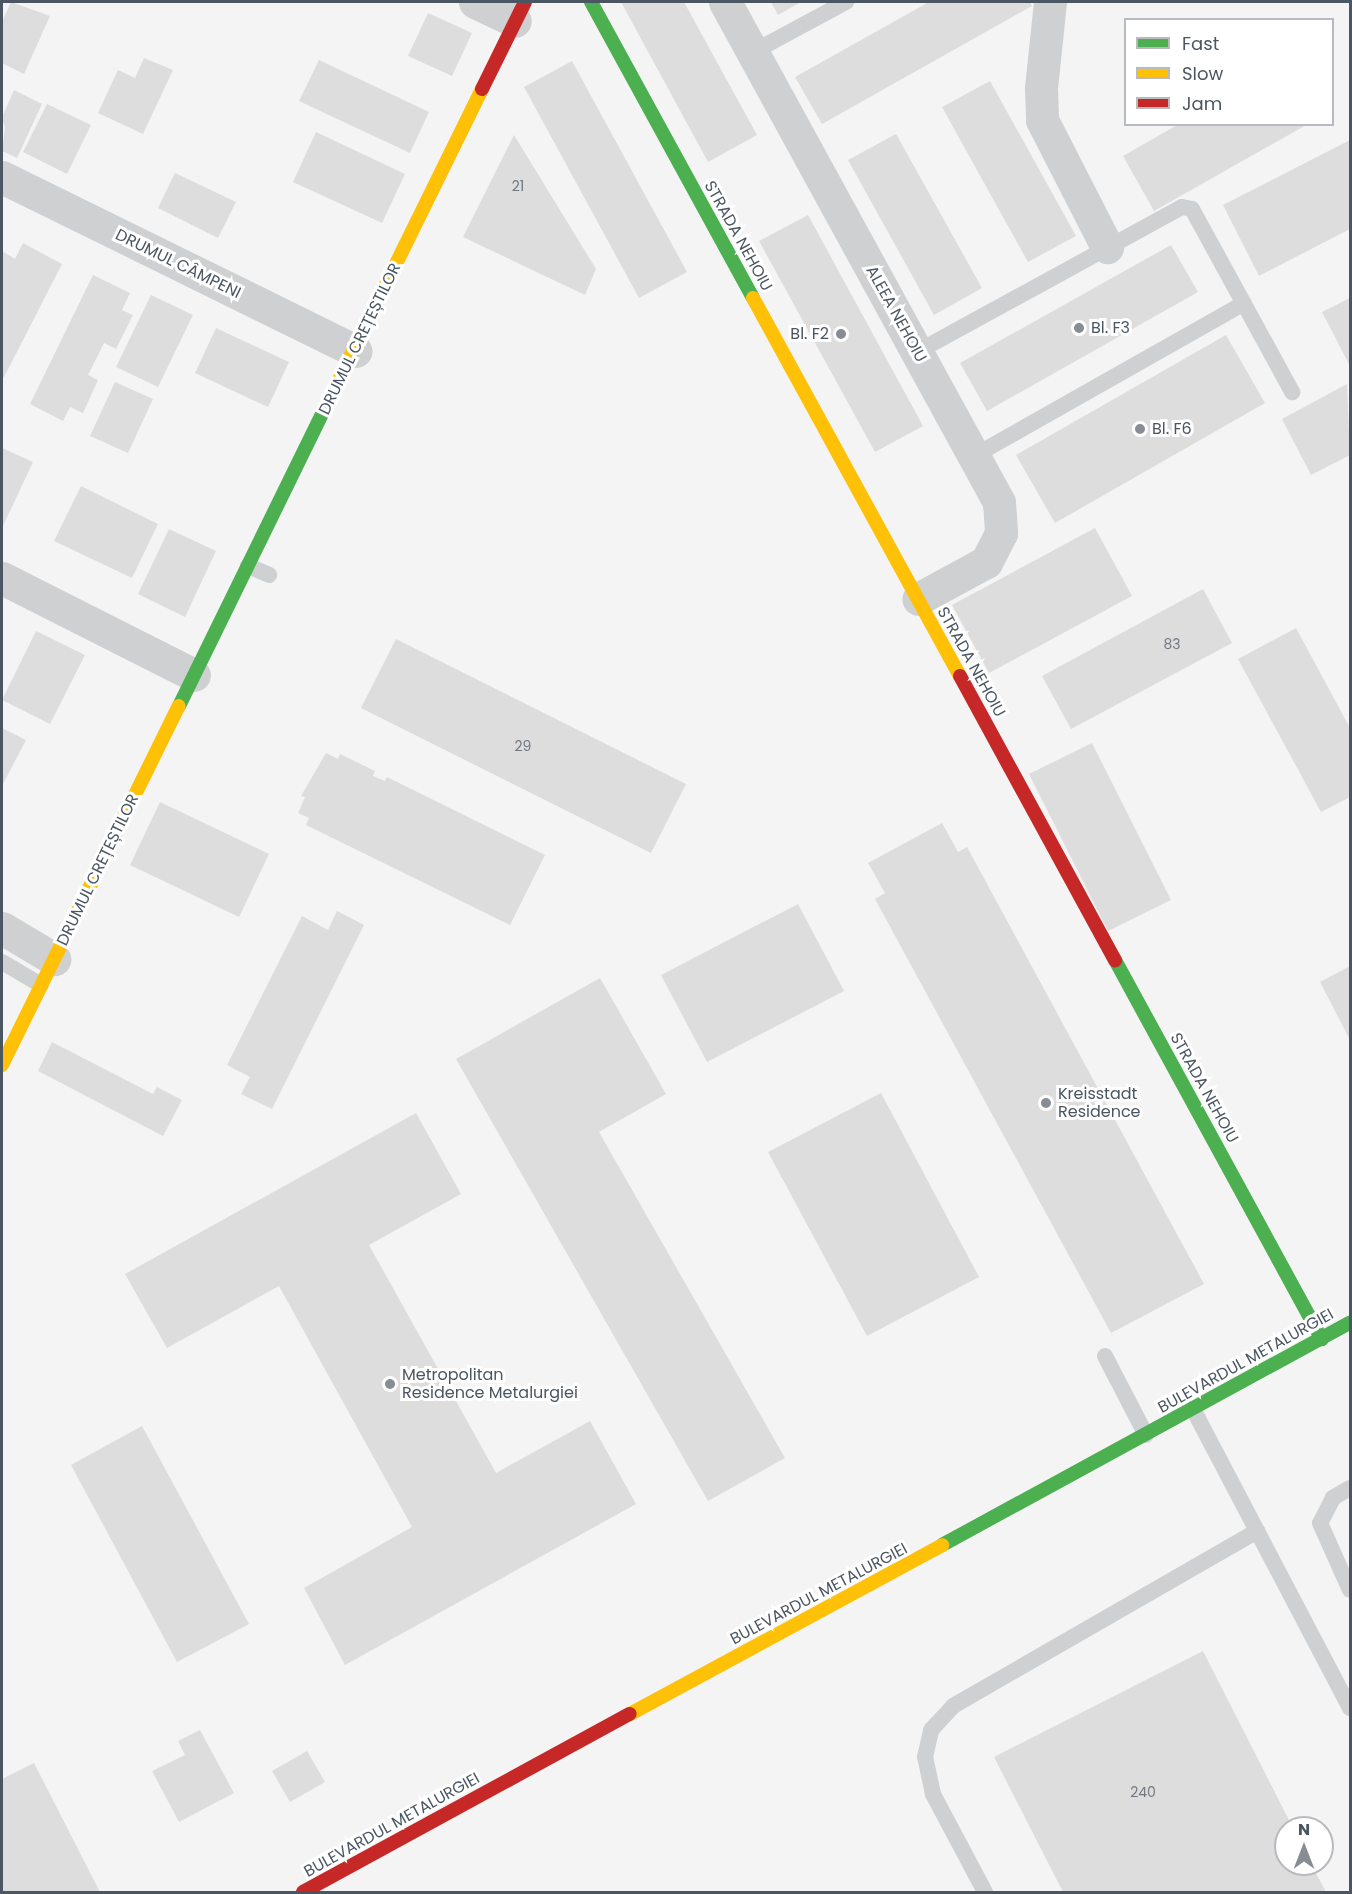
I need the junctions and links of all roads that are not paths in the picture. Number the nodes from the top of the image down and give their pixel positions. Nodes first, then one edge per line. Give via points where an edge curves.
1 (475, 2) edge
2 (591, 2) edge
3 (726, 2) edge
4 (846, 2) edge
5 (1050, 2) edge
6 (520, 11) edge
7 (753, 52) junction
8 (2, 177) edge
9 (1107, 248) junction
10 (1244, 303) junction
11 (355, 351) junction
12 (917, 352) junction
13 (1292, 392) dead end
14 (974, 456) junction
15 (248, 566) junction
16 (269, 575) dead end
17 (2, 578) edge
18 (918, 600) junction
19 (194, 675) junction
20 (2, 927) edge
21 (2, 962) edge
22 (47, 972) junction
23 (8, 1034) edge
24 (2, 1065) edge
25 (1350, 1323) edge
26 (1322, 1339) junction
27 (1105, 1356) dead end
28 (1193, 1409) junction
29 (1146, 1435) junction
30 (1350, 1488) edge
31 (1257, 1531) junction
32 (1350, 1590) edge
33 (1350, 1708) edge
34 (303, 1893) edge
35 (986, 1893) edge

1 - 6 street
2 - 18 street, STRADA NEHOIU
3 - 7 street, ALEEA NEHOIU
4 - 7 lane
5 - 9 street via 1041,88 1042,120
6 - 11 street, DRUMUL CREȚEȘTILOR
7 - 12 street, ALEEA NEHOIU
8 - 11 street, DRUMUL CÂMPENI
9 - 10 lane via 1182,207 1192,209
9 - 12 lane
10 - 13 lane
10 - 14 lane
11 - 15 street, DRUMUL CREȚEȘTILOR
12 - 14 street, ALEEA NEHOIU
14 - 18 street, ALEEA NEHOIU via 999,502 1002,517 996,549 986,562
15 - 16 lane
15 - 19 street, DRUMUL CREȚEȘTILOR
17 - 19 street
18 - 26 street, STRADA NEHOIU
19 - 22 street, DRUMUL CREȚEȘTILOR
20 - 22 street
21 - 22 lane
22 - 23 street, DRUMUL CREȚEȘTILOR
23 - 24 street, DRUMUL CREȚEȘTILOR
25 - 26 street, BULEVARDUL METALURGIEI
26 - 28 street, BULEVARDUL METALURGIEI
27 - 29 lane
28 - 29 street, BULEVARDUL METALURGIEI
28 - 31 lane
29 - 34 street, BULEVARDUL METALURGIEI
30 - 32 lane via 1333,1498 1320,1523
31 - 33 lane
31 - 35 lane via 953,1706 931,1730 925,1757 933,1794

